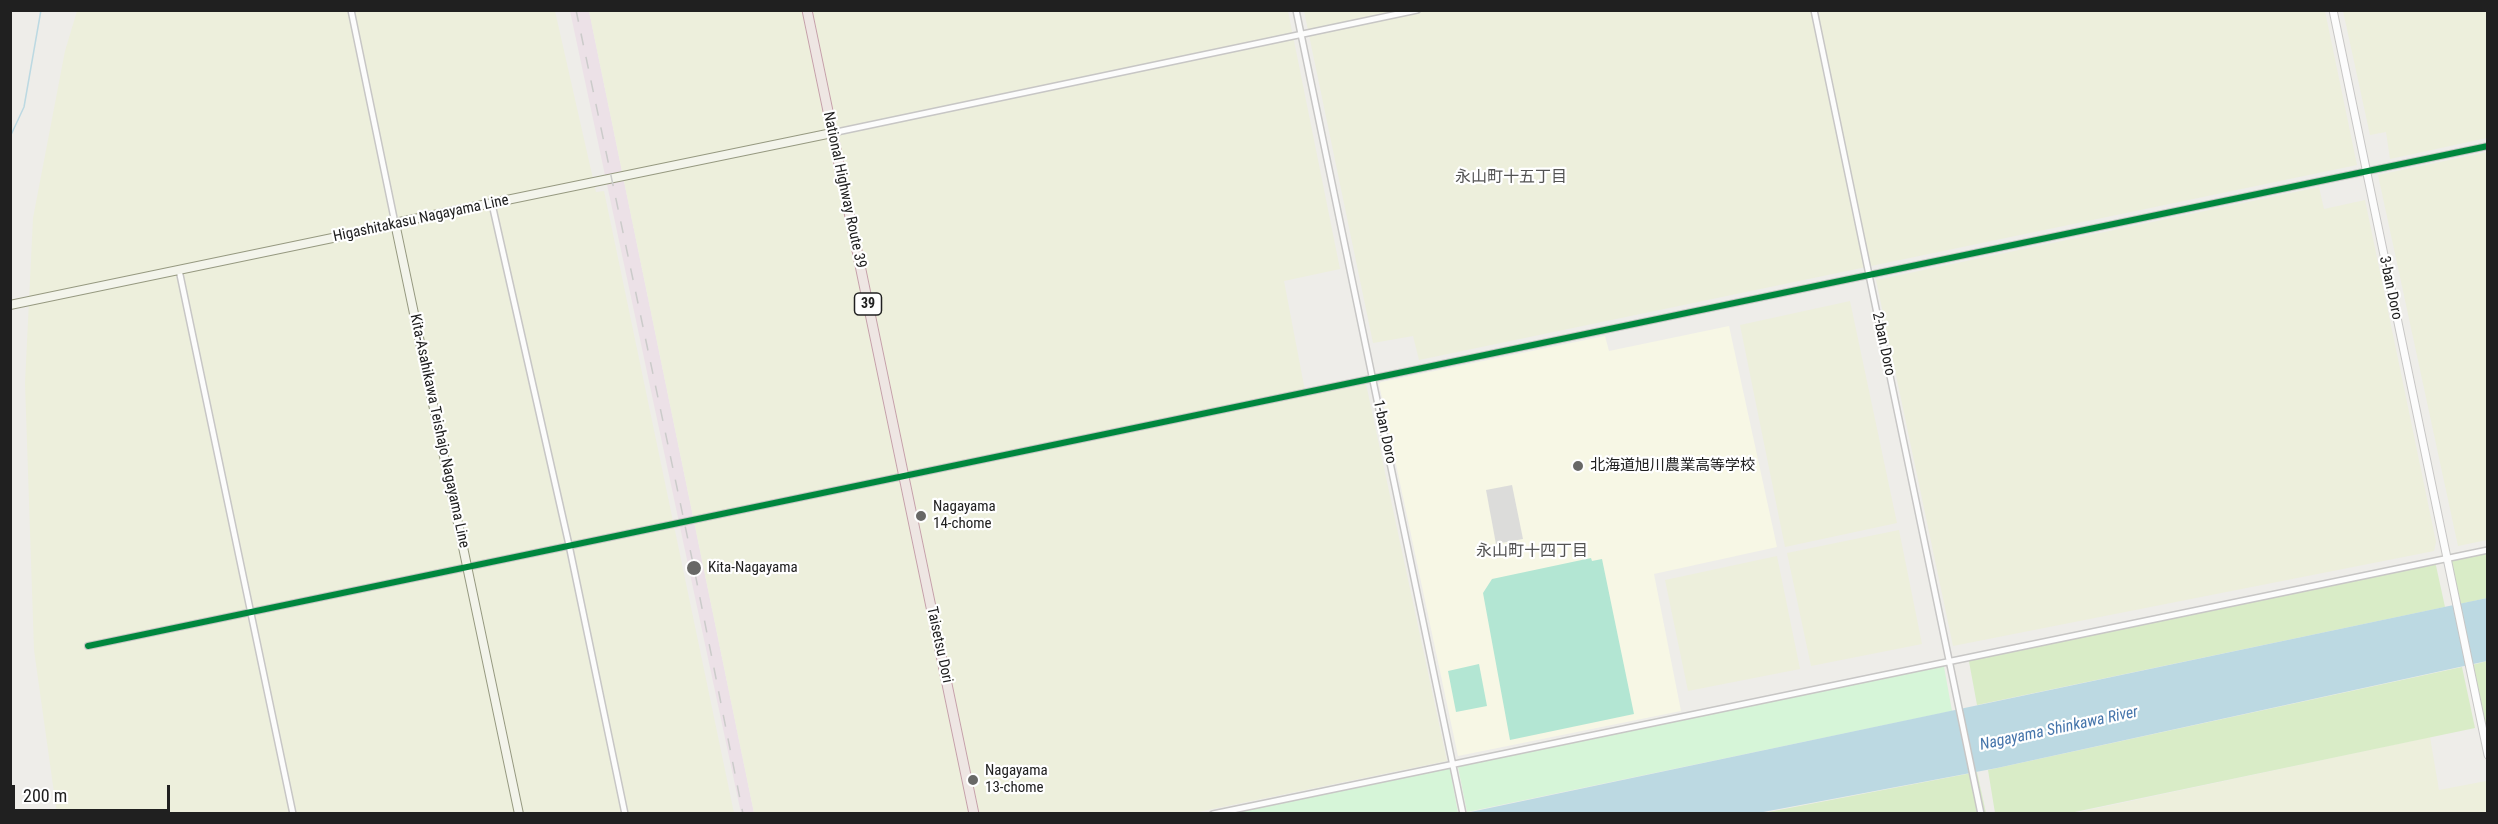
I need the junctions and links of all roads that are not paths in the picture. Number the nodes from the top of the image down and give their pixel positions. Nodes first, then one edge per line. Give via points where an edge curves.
1 (351, 10) edge
2 (807, 10) edge
3 (1296, 10) edge
4 (1417, 10) edge
5 (1814, 10) edge
6 (2332, 10) edge
7 (1302, 35) junction
8 (832, 133) junction
9 (2487, 146) edge
10 (2366, 172) junction
11 (492, 204) junction
12 (395, 224) junction
13 (179, 270) junction
14 (1869, 275) junction
15 (10, 305) edge
16 (1372, 377) junction
17 (903, 476) junction
18 (569, 545) junction
19 (2487, 550) edge
20 (2447, 562) junction
21 (467, 567) junction
22 (251, 612) junction
23 (88, 645) dead end
24 (1949, 660) junction
25 (2487, 754) edge
26 (1453, 763) junction
27 (293, 813) edge
28 (519, 813) edge
29 (625, 813) edge
30 (974, 813) edge
31 (1213, 813) edge
32 (1463, 813) edge
33 (1981, 813) edge

1 - 12 street
2 - 8 highway, National Highway Route 39 / 39
3 - 7 street, 1-ban Doro
4 - 7 street
5 - 14 street, 2-ban Doro
6 - 10 street, 3-ban Doro
7 - 8 street
7 - 16 street, 1-ban Doro
8 - 11 main road, Higashitakasu Nagayama Line
8 - 17 highway, National Highway Route 39 / 39
9 - 10 street
10 - 14 street
10 - 20 street, 3-ban Doro
11 - 12 main road, Higashitakasu Nagayama Line
11 - 18 street
12 - 13 main road, Higashitakasu Nagayama Line
12 - 21 main road, Kita-Asahikawa Teishajo Nagayama Line
13 - 15 main road, Higashitakasu Nagayama Line
13 - 22 street
14 - 16 street
14 - 24 street, 2-ban Doro
16 - 17 street
16 - 26 street, 1-ban Doro
17 - 18 street
17 - 30 highway, Taisetsu Dori / 39
18 - 21 street
18 - 29 street
19 - 20 street
20 - 24 street
20 - 25 street, 3-ban Doro
21 - 22 street
21 - 28 main road, Kita-Asahikawa Teishajo Nagayama Line
22 - 23 street
22 - 27 street
24 - 26 street
24 - 33 street, 2-ban Doro
26 - 31 street
26 - 32 street, 1-ban Doro

